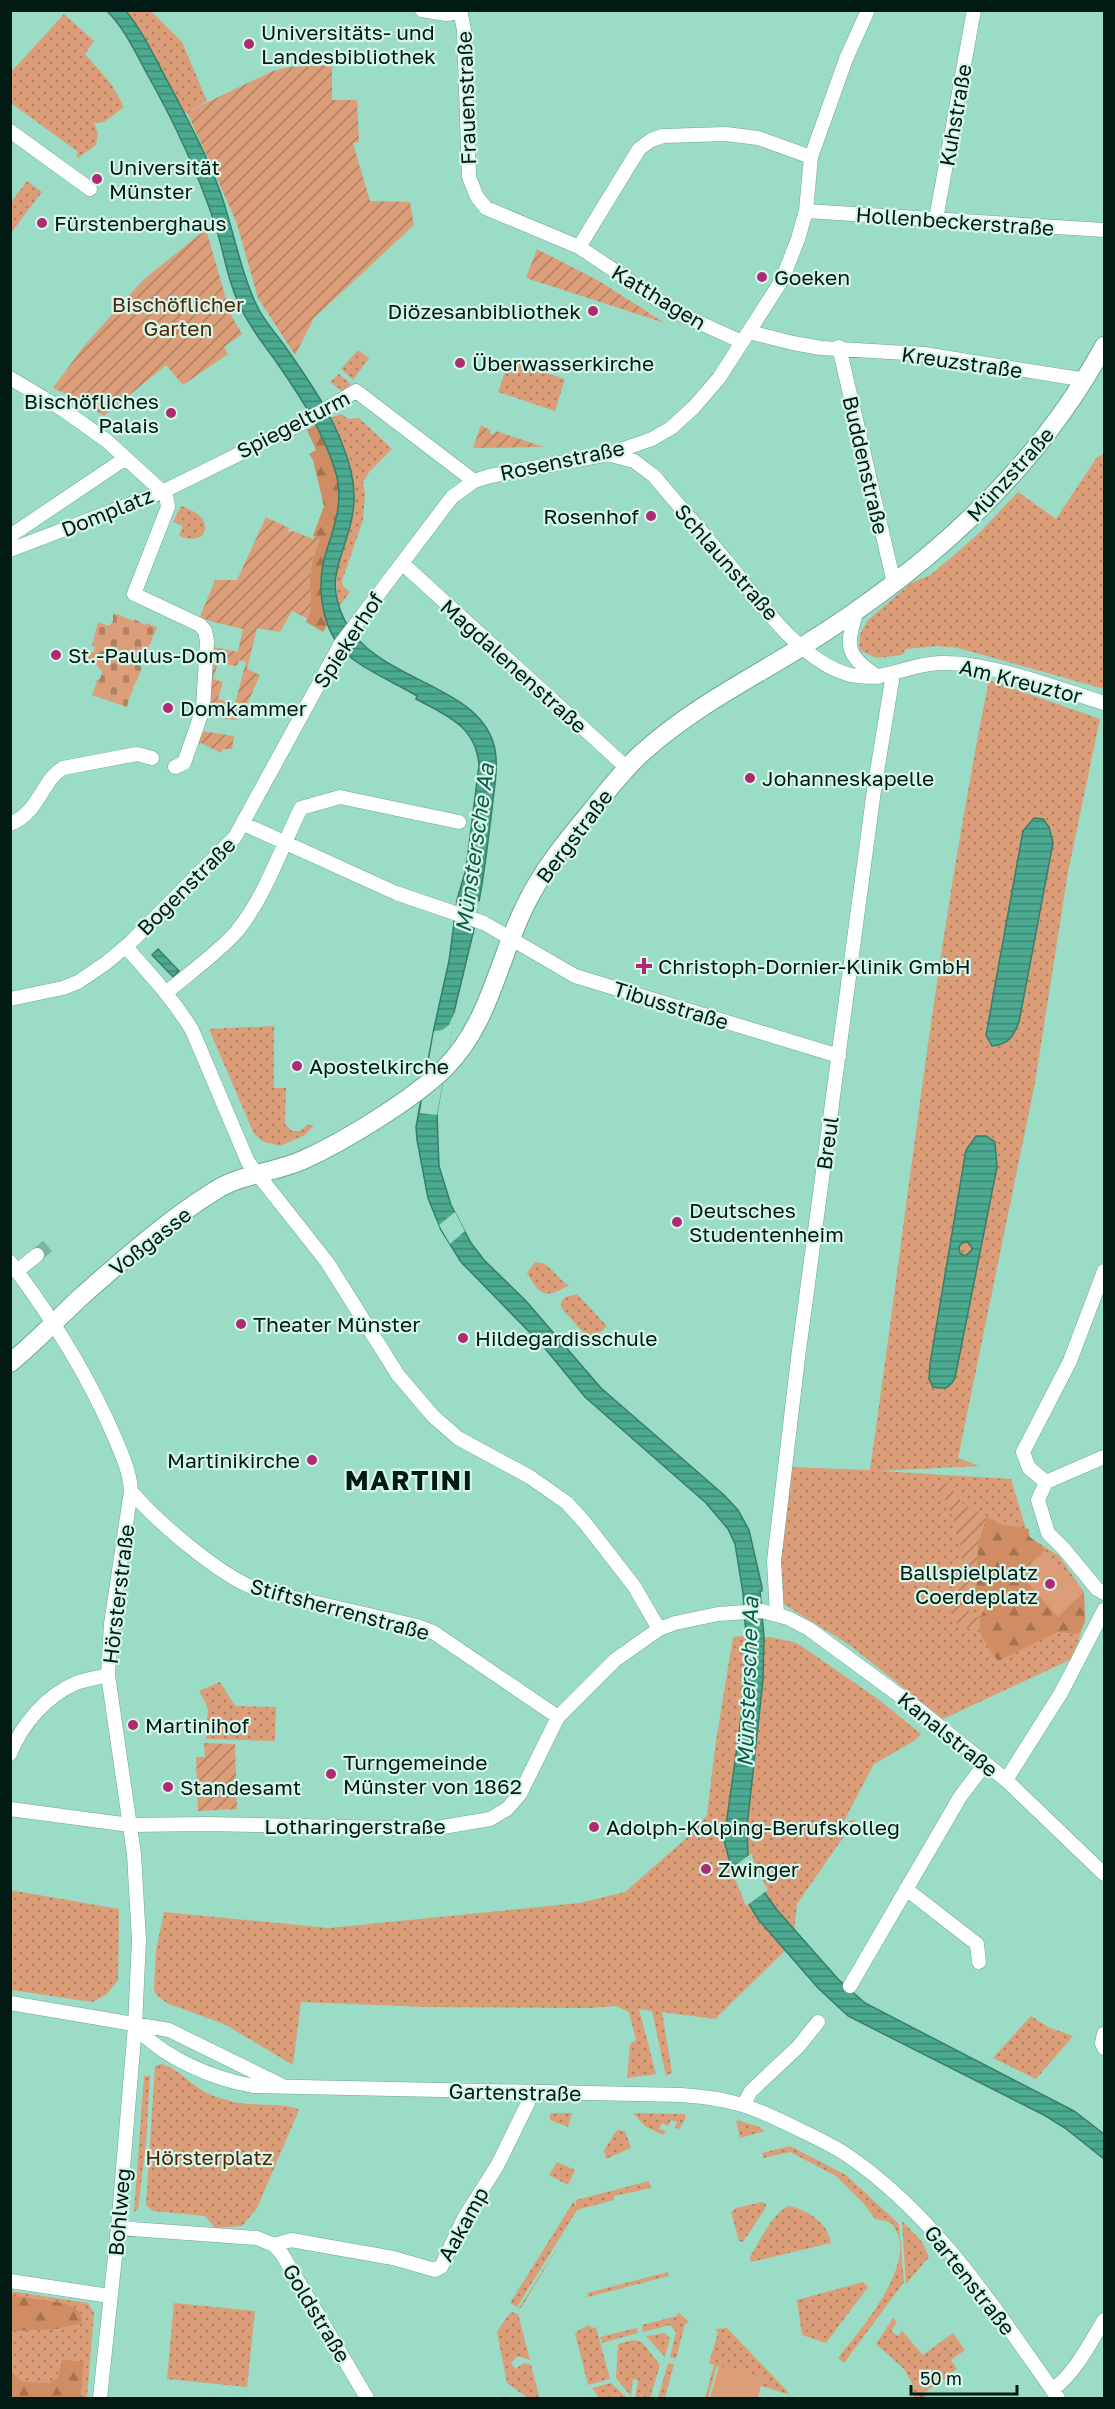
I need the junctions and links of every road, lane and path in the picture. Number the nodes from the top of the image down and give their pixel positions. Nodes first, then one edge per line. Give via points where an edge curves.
1 (422, 10) edge
2 (868, 10) edge
3 (974, 10) edge
4 (460, 11) edge
5 (10, 130) edge
6 (811, 157) junction
7 (90, 189) dead end
8 (806, 211) junction
9 (936, 219) junction
10 (1104, 230) edge
11 (561, 238) joint
12 (579, 248) junction
13 (746, 337) junction
14 (1104, 346) edge
15 (839, 347) junction
16 (10, 378) edge
17 (1086, 380) junction
18 (652, 439) junction
19 (609, 454) junction
20 (126, 458) junction
21 (654, 476) junction
22 (474, 481) junction
23 (162, 492) junction
24 (452, 497) joint
25 (10, 536) edge
26 (10, 550) edge
27 (402, 563) junction
28 (894, 583) junction
29 (857, 610) junction
30 (802, 647) junction
31 (893, 674) junction
32 (878, 676) junction
33 (1104, 703) edge
34 (152, 758) dead end
35 (175, 767) dead end
36 (627, 768) junction
37 (459, 822) dead end
38 (10, 824) edge
39 (244, 824) junction
40 (284, 842) junction
41 (511, 938) junction
42 (126, 947) junction
43 (167, 992) junction
44 (10, 999) edge
45 (839, 1056) junction
46 (253, 1169) junction
47 (37, 1255) tunnel mouth
48 (14, 1267) edge
49 (1104, 1271) edge
50 (53, 1323) junction
51 (10, 1363) edge
52 (1104, 1457) edge
53 (1046, 1482) junction
54 (131, 1491) junction
55 (1104, 1593) edge
56 (1104, 1610) edge
57 (777, 1614) junction
58 (659, 1629) junction
59 (108, 1676) junction
60 (558, 1717) junction
61 (10, 1754) edge
62 (985, 1764) junction
63 (1006, 1780) junction
64 (10, 1809) edge
65 (130, 1825) junction
66 (1104, 1874) edge
67 (906, 1889) junction
68 (979, 1962) dead end
69 (850, 1986) dead end
70 (10, 2003) edge
71 (818, 2022) dead end
72 (135, 2026) junction
73 (1104, 2034) edge
74 (1104, 2048) edge
75 (285, 2086) junction
76 (528, 2093) junction
77 (744, 2104) junction
78 (118, 2228) junction
79 (274, 2245) junction
80 (10, 2280) edge
81 (110, 2296) junction
82 (1104, 2319) edge
83 (1055, 2394) edge
84 (100, 2398) edge
85 (367, 2398) edge

1 - 4 street via 446,14
2 - 6 street, Rosenstraße
3 - 9 street, Kuhstraße
4 - 11 street, Frauenstraße via 464,30 466,152 473,187 486,208
5 - 7 street
6 - 8 street, Rosenstraße
6 - 12 street via 758,138 737,135 663,136 651,140 639,149
8 - 9 street, Hollenbeckerstraße
8 - 13 street, Rosenstraße via 782,280
9 - 10 street, Hollenbeckerstraße
11 - 12 street, Katthagen
12 - 13 street, Katthagen via 676,312
13 - 15 street, Katthagen
13 - 18 street, Rosenstraße via 694,407
14 - 17 main road, Münzstraße
15 - 17 street, Kreuzstraße via 924,354
15 - 28 street, Buddenstraße
16 - 20 street, Domplatz via 73,417
17 - 28 main road, Münzstraße via 1052,429 994,495 923,562
18 - 19 street, Rosenstraße
18 - 21 street via 648,457
19 - 21 street, Schlaunstraße via 634,461
19 - 22 street, Rosenstraße
20 - 23 street, Domplatz
20 - 25 street, Domplatz
21 - 30 street, Schlaunstraße via 752,594
22 - 23 street, Spiegelturm via 356,391 308,420
22 - 24 street, Rosenstraße
23 - 26 street, Domplatz
23 - 35 street via 168,507 134,594 200,626 207,641 203,709 184,763
24 - 27 street, Spiekerhof
27 - 36 street, Magdalenenstraße
27 - 39 street, Spiekerhof via 340,645
28 - 29 main road, Bergstraße
29 - 30 main road, Bergstraße
29 - 32 street via 848,640 850,650
30 - 32 street, Am Kreuztor via 837,670
30 - 36 main road, Bergstraße via 701,706
31 - 32 street, Am Kreuztor
31 - 33 street, Am Kreuztor via 951,663 1001,672
31 - 45 street, Breul
34 - 38 street via 137,754 60,770 34,807
36 - 41 main road, Bergstraße via 550,865 526,902
37 - 40 street via 340,797 301,808
39 - 40 street
39 - 42 street, Bogenstraße via 224,850
40 - 41 street via 396,894 476,920
40 - 43 street via 259,897 235,932
41 - 45 street, Tibusstraße via 575,976
41 - 46 main road, Bergstraße via 478,1022 463,1047 440,1072 397,1105 304,1160
42 - 43 street
42 - 44 street, Bogenstraße via 78,982
43 - 46 street via 192,1030
45 - 57 street, Breul via 774,1561
46 - 50 main road, Voßgasse via 202,1200 118,1265
46 - 58 street via 327,1262 393,1367 420,1402 458,1438 530,1477 567,1503 634,1586
47 - 48 street
48 - 50 street, Hörsterstraße
49 - 53 street via 1070,1361 1023,1452 1029,1468
50 - 51 main road, Voßgasse
50 - 54 street, Hörsterstraße via 104,1413 127,1468
52 - 53 street
53 - 55 street via 1038,1500 1048,1533
54 - 59 street, Hörsterstraße via 111,1624
54 - 60 street, Stiftsherrenstraße via 207,1560 245,1584 433,1632
56 - 63 street via 1061,1693
57 - 58 street, Kanalstraße via 743,1611
57 - 62 street, Kanalstraße via 830,1643
58 - 60 street, Lotharingerstraße via 615,1660
59 - 61 street via 78,1683 47,1701 22,1731
59 - 65 street, Hörsterstraße
60 - 65 street, Lotharingerstraße via 520,1794 496,1816 468,1824 432,1829
62 - 63 street, Kanalstraße
62 - 67 street via 960,1797
63 - 66 street, Kanalstraße
64 - 65 street, Lotharingerstraße
65 - 72 street, Hörsterstraße via 139,1927
67 - 68 street via 977,1944
67 - 69 street
70 - 72 street
71 - 77 street via 798,2047 751,2091
72 - 75 street, Gartenstraße via 169,2030
72 - 75 street, Gartenstraße via 166,2050 221,2078 254,2086
72 - 78 street, Bohlweg
73 - 74 street
75 - 76 street, Gartenstraße
76 - 77 street, Gartenstraße via 696,2096
76 - 79 street, Aakamp via 528,2103 497,2166 464,2218 441,2267 435,2270 393,2258 291,2240
77 - 83 street, Gartenstraße via 845,2154 920,2216 956,2257
78 - 79 street, Goldstraße via 257,2238
78 - 81 street, Bohlweg
79 - 85 street, Goldstraße
80 - 81 street
81 - 84 street, Bohlweg
82 - 83 street

